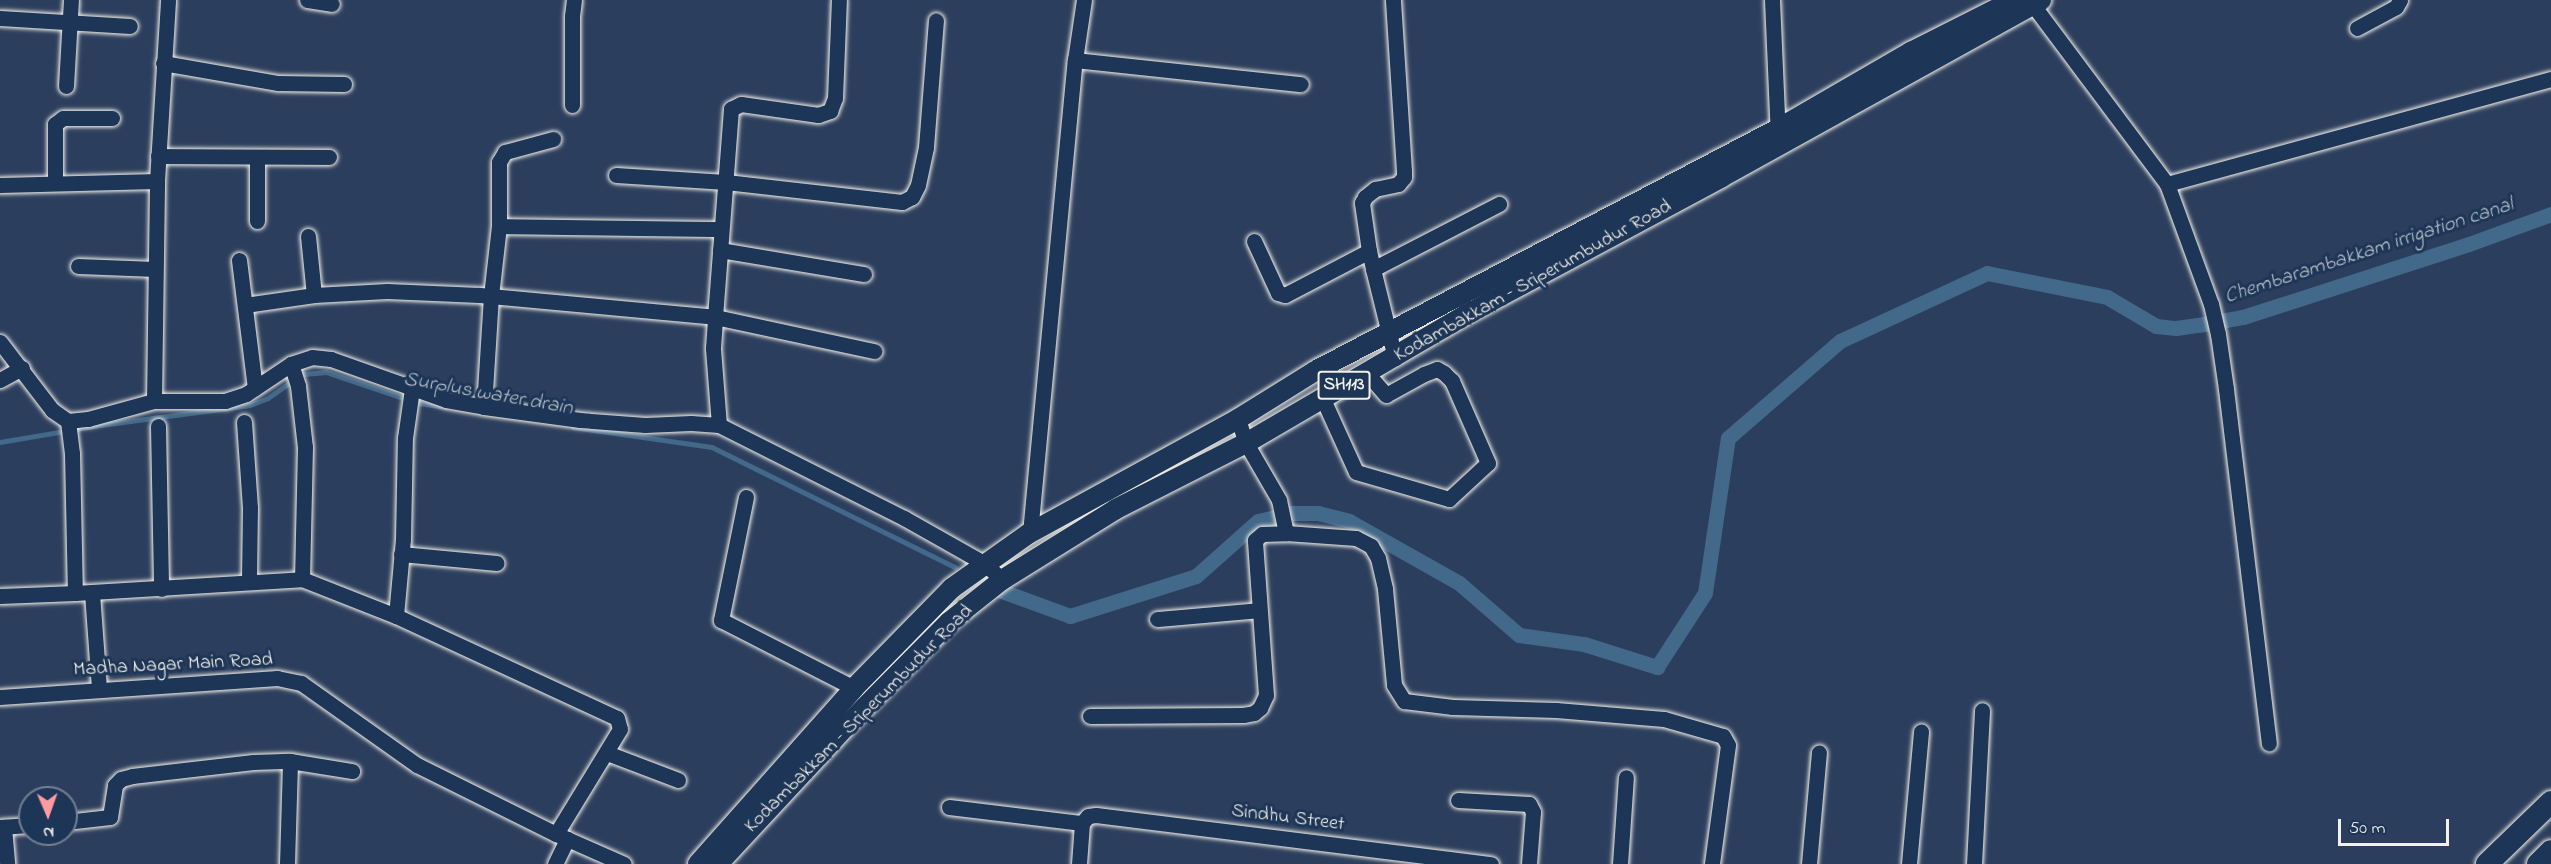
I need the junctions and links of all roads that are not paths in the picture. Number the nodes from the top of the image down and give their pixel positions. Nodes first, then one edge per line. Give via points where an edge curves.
1 (71, 0) edge
2 (168, 0) edge
3 (307, 0) edge
4 (574, 0) edge
5 (839, 0) edge
6 (1084, 0) edge
7 (1393, 0) edge
8 (1767, 0) edge
9 (1772, 0) edge
10 (2400, 0) edge
11 (2031, 1) edge
12 (332, 4) dead end
13 (0, 18) edge
14 (936, 20) dead end
15 (69, 21) junction
16 (130, 26) dead end
17 (2357, 28) dead end
18 (1075, 60) junction
19 (163, 63) junction
20 (2551, 79) edge
21 (344, 84) dead end
22 (1301, 84) dead end
23 (66, 86) dead end
24 (572, 105) dead end
25 (112, 118) dead end
26 (1778, 136) junction
27 (553, 139) dead end
28 (158, 156) junction
29 (329, 157) dead end
30 (257, 158) junction
31 (616, 175) dead end
32 (157, 181) junction
33 (726, 182) junction
34 (55, 183) junction
35 (2167, 184) junction
36 (0, 185) edge
37 (1499, 204) dead end
38 (257, 221) dead end
39 (499, 226) junction
40 (722, 229) junction
41 (308, 236) dead end
42 (1254, 241) dead end
43 (720, 250) junction
44 (1369, 251) junction
45 (239, 260) dead end
46 (78, 266) dead end
47 (155, 269) junction
48 (1373, 269) junction
49 (864, 274) dead end
50 (314, 296) junction
51 (491, 296) junction
52 (245, 305) junction
53 (715, 316) junction
54 (1389, 334) junction
55 (0, 342) edge
56 (874, 351) dead end
57 (1395, 358) junction
58 (22, 368) junction
59 (1367, 373) junction
60 (294, 374) junction
61 (0, 380) edge
62 (255, 388) junction
63 (411, 397) junction
64 (1322, 397) junction
65 (154, 401) junction
66 (484, 407) junction
67 (1238, 419) junction
68 (244, 422) dead end
69 (719, 425) junction
70 (158, 426) dead end
71 (69, 428) junction
72 (1246, 443) junction
73 (746, 497) dead end
74 (1285, 529) junction
75 (1030, 533) junction
76 (401, 554) junction
77 (497, 563) dead end
78 (984, 563) junction
79 (302, 579) junction
80 (1002, 579) junction
81 (249, 580) junction
82 (161, 589) junction
83 (75, 593) junction
84 (92, 593) junction
85 (0, 596) edge
86 (1259, 610) junction
87 (396, 616) junction
88 (1157, 619) dead end
89 (99, 688) junction
90 (854, 688) junction
91 (0, 697) edge
92 (1982, 710) dead end
93 (1090, 716) dead end
94 (1921, 732) dead end
95 (2269, 743) dead end
96 (1819, 752) dead end
97 (607, 753) junction
98 (290, 761) junction
99 (351, 771) dead end
100 (1626, 777) dead end
101 (678, 780) dead end
102 (1458, 801) dead end
103 (2551, 802) edge
104 (949, 807) dead end
105 (78, 821) edge
106 (1083, 824) junction
107 (18, 826) edge
108 (2, 827) edge
109 (562, 837) junction
110 (2551, 851) edge
111 (7, 864) edge
112 (287, 864) edge
113 (555, 864) edge
114 (624, 864) edge
115 (699, 864) edge
116 (718, 864) edge
117 (1079, 864) edge
118 (1491, 864) edge
119 (1529, 864) edge
120 (1620, 864) edge
121 (1712, 864) edge
122 (1809, 864) edge
123 (1909, 864) edge
124 (1974, 864) edge
125 (2487, 864) edge
126 (2538, 864) edge

1 - 15 street
2 - 19 street
3 - 12 street
4 - 24 street
5 - 33 street via 830,111 818,115 735,105 730,115
6 - 18 street
7 - 44 street via 1404,177 1398,184 1375,189 1362,203
8 - 9 street
9 - 26 street
10 - 17 street via 2396,8
11 - 26 main road, Kodambakkam – Sriperumbudur Road / SH113
11 - 35 street
13 - 15 street
14 - 33 street via 926,147 912,197 902,202
15 - 16 street
15 - 23 street
18 - 22 street
18 - 75 street
19 - 21 street via 278,83
19 - 28 street
20 - 35 street
25 - 34 street via 63,118 56,123
26 - 54 main road, Kodambakkam – Sriperumbudur Road / SH113
26 - 57 main road, Kodambakkam – Sriperumbudur Road / SH113 via 1722,177 1467,314
27 - 39 street via 501,156
28 - 30 street
28 - 32 street
29 - 30 street
30 - 38 street
31 - 33 street
32 - 34 street
32 - 47 street
33 - 40 street
34 - 36 street
35 - 95 street via 2211,304 2218,334
37 - 48 street
39 - 40 street
39 - 51 street
40 - 43 street
41 - 50 street
42 - 44 street via 1282,295
43 - 49 street
43 - 53 street
44 - 48 street
45 - 52 street
46 - 47 street
47 - 65 street
48 - 54 street
50 - 51 street via 387,291
50 - 52 street
51 - 53 street
51 - 66 street
52 - 62 street
53 - 56 street
53 - 69 street via 713,348
54 - 57 street
54 - 67 main road, Kodambakkam – Sriperumbudur Road / SH113 via 1315,371
55 - 58 street
57 - 59 main road, Kodambakkam – Sriperumbudur Road / SH113
58 - 61 street
58 - 71 street via 51,410
59 - 64 main road, Kodambakkam – Sriperumbudur Road / SH113
59 - 64 street via 1386,395 1437,369 1444,373 1452,381 1488,463 1449,499 1356,472
60 - 62 street
60 - 63 street via 312,357 331,359
60 - 79 street via 305,447
62 - 65 street via 225,401
63 - 66 street
63 - 76 street via 405,438
64 - 72 main road, Kodambakkam – Sriperumbudur Road / SH113
65 - 71 street
66 - 69 street via 645,425
67 - 72 street
67 - 75 main road, Kodambakkam – Sriperumbudur Road / SH113
68 - 81 street
69 - 78 street
70 - 82 street
71 - 83 street
72 - 74 street via 1279,500
72 - 80 main road, Kodambakkam – Sriperumbudur Road / SH113 via 1116,509
73 - 90 street via 721,620
74 - 86 street via 1262,534 1255,540
74 - 121 street via 1356,538 1371,546 1378,558 1384,589 1394,685 1404,701 1664,718 1723,736 1728,746
75 - 78 main road, Kodambakkam – Sriperumbudur Road / SH113
76 - 77 street
76 - 87 street
78 - 80 street
78 - 90 main road, Kodambakkam – Sriperumbudur Road / SH113 via 952,588
79 - 81 street
79 - 87 street
80 - 116 main road, Kodambakkam – Sriperumbudur Road / SH113 via 949,622
81 - 82 street
82 - 84 street
83 - 84 street
83 - 85 street
84 - 89 street
86 - 88 street
86 - 93 street via 1266,695 1254,713
87 - 97 street via 613,714 620,729
89 - 91 street, Madha Nagar Main Road
89 - 109 street, Madha Nagar Main Road via 277,678 301,683 417,765
90 - 115 main road, Kodambakkam – Sriperumbudur Road / SH113
92 - 124 street
94 - 123 street
96 - 122 street
97 - 101 street
97 - 109 street
98 - 99 street
98 - 105 street via 121,779 115,785 110,817
98 - 112 street
100 - 120 street
102 - 119 street via 1529,804 1533,812
103 - 125 highway
104 - 106 street
106 - 117 street
106 - 118 street, Sindhu Street via 1088,816 1096,815
107 - 108 street
108 - 111 street
109 - 113 street
109 - 114 street, Madha Nagar Main Road
110 - 126 highway

